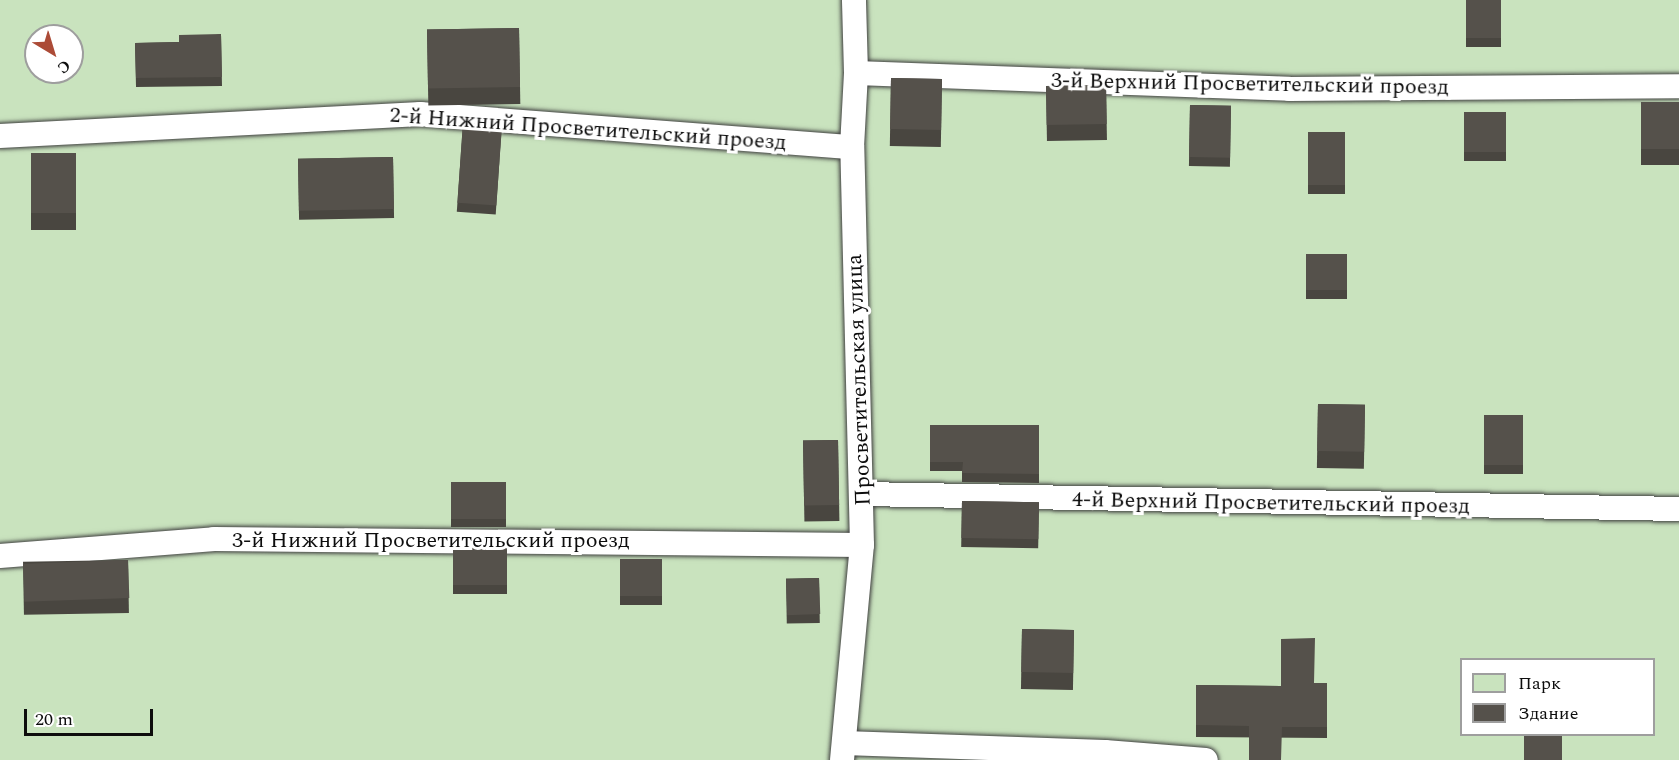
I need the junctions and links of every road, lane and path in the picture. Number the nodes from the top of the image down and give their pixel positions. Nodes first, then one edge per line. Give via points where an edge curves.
1 (854, 0) edge
2 (856, 73) junction
3 (1679, 86) edge
4 (0, 136) edge
5 (852, 147) junction
6 (862, 494) junction
7 (1679, 509) edge
8 (862, 545) junction
9 (0, 556) edge
10 (843, 752) edge
11 (1206, 760) edge

1 - 2 lane, Просветительская улица
2 - 3 lane, 3-й Верхний Просветительский проезд via 1289,89
2 - 5 lane, Просветительская улица
4 - 5 lane, 2-й Нижний Просветительский проезд via 420,114
5 - 6 lane, Просветительская улица
6 - 7 lane, 4-й Верхний Просветительский проезд
6 - 8 lane, Просветительская улица
8 - 9 lane, 3-й Нижний Просветительский проезд via 214,539
8 - 10 lane, Просветительская улица
10 - 11 lane via 1105,752

